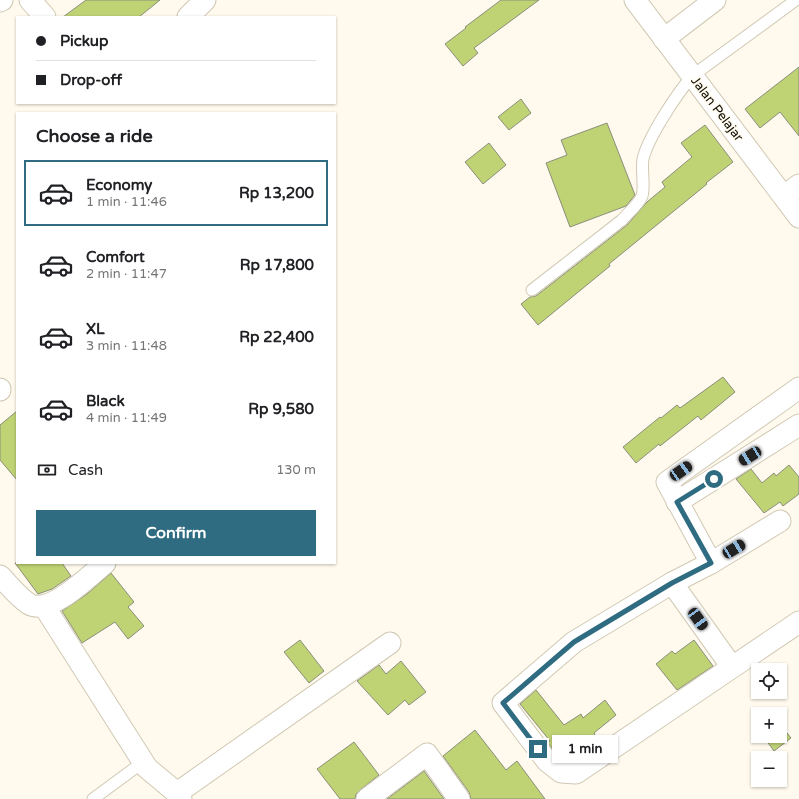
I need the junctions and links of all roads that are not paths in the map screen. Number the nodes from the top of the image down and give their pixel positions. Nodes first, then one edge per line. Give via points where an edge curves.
1 (30, 0) edge
2 (205, 0) edge
3 (635, 0) edge
4 (715, 0) edge
5 (796, 0) edge
6 (44, 16) edge
7 (189, 16) edge
8 (664, 38) junction
9 (692, 76) junction
10 (791, 190) edge
11 (799, 217) edge
12 (532, 290) dead end
13 (799, 388) edge
14 (799, 425) edge
15 (677, 502) junction
16 (780, 521) dead end
17 (711, 563) junction
18 (104, 564) edge
19 (0, 576) edge
20 (672, 583) junction
21 (44, 606) junction
22 (799, 622) edge
23 (390, 643) dead end
24 (732, 667) junction
25 (147, 768) junction
26 (179, 796) edge
27 (93, 799) edge
28 (367, 799) edge
29 (459, 799) edge

1 - 6 street
2 - 7 street
3 - 8 street, Jalan Pelajar
4 - 8 street
5 - 9 lane
8 - 9 street, Jalan Pelajar
9 - 10 street, Jalan Pelajar
9 - 12 lane via 656,130 643,158 642,196 622,220
10 - 11 street, Jalan Pelajar
13 - 15 street via 668,480
14 - 15 street
15 - 17 street
16 - 17 street
17 - 20 street
18 - 21 street via 63,598
19 - 21 street via 30,604
20 - 24 street
20 - 24 street via 574,642 503,703 547,761 561,772 576,772
21 - 25 street
22 - 24 street
23 - 26 street
25 - 26 street
25 - 27 lane via 135,768
28 - 29 street via 427,754

